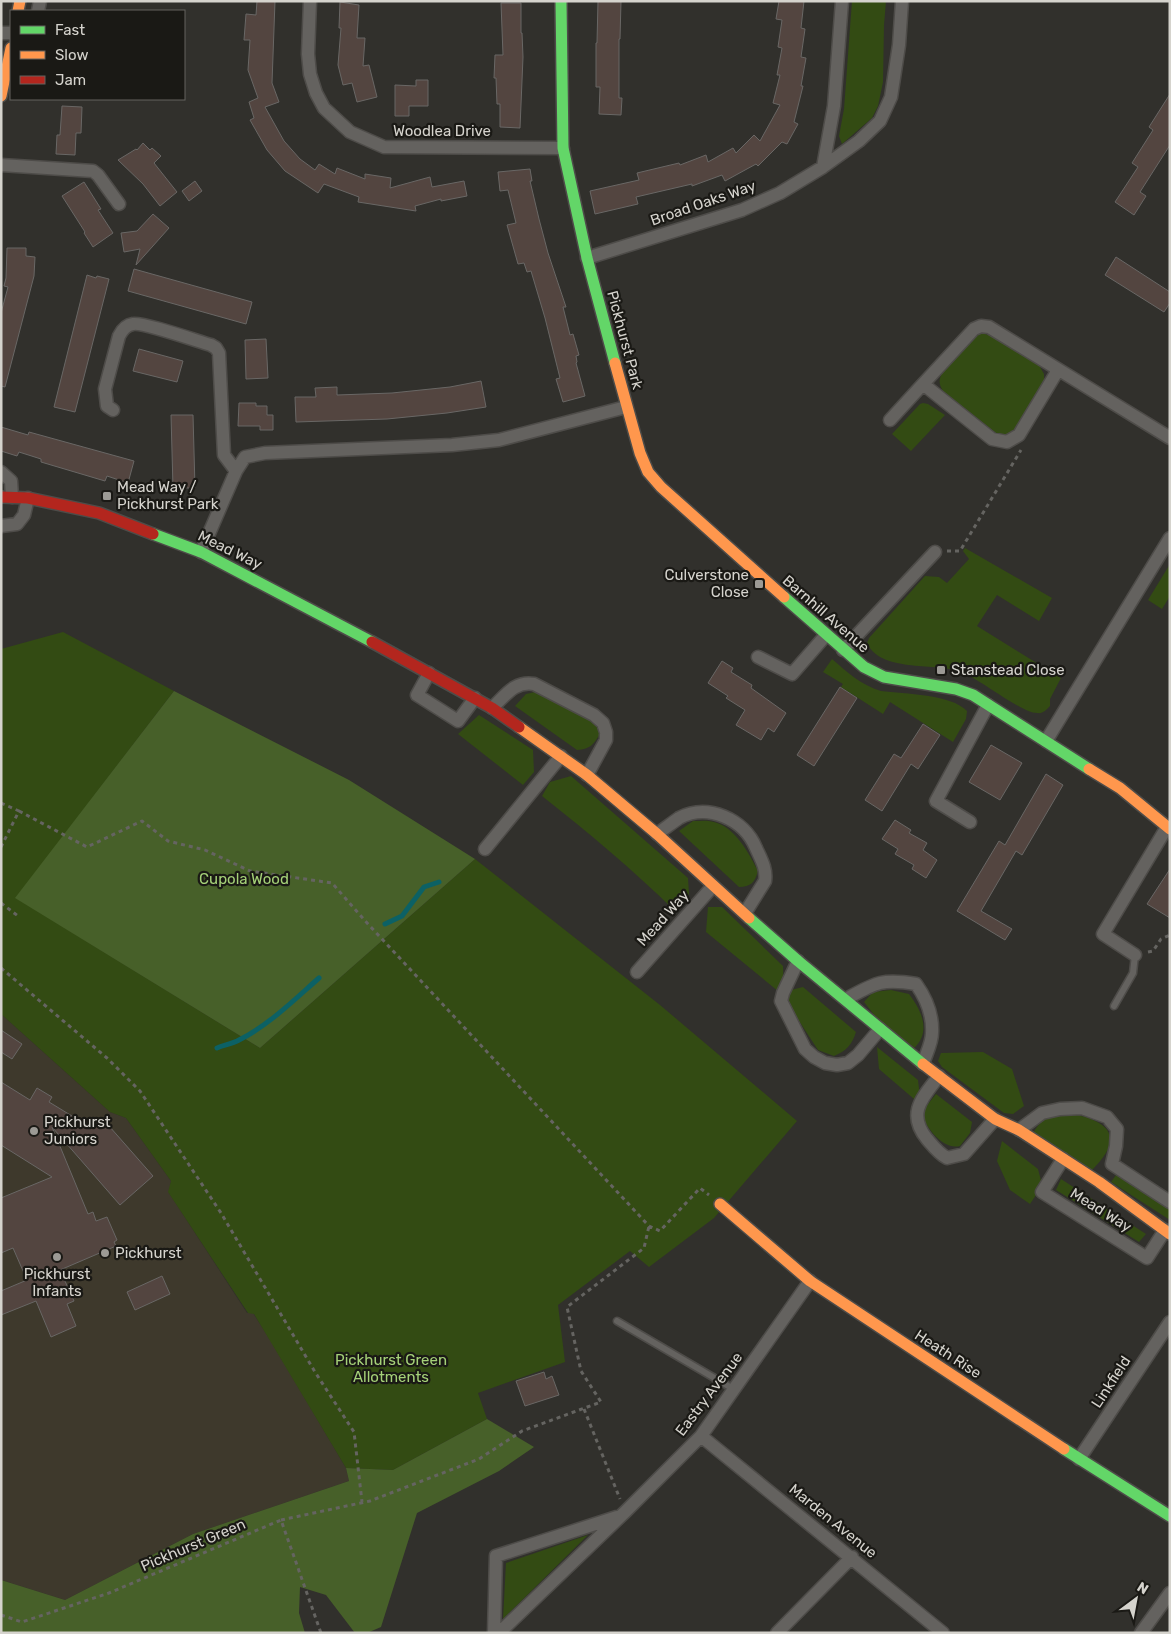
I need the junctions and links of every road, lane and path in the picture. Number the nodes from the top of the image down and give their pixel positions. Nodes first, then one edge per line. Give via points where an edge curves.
1 (310, 1) edge
2 (562, 1) edge
3 (842, 1) edge
4 (902, 1) edge
5 (10, 57) edge
6 (8, 74) edge
7 (1, 96) edge
8 (563, 148) junction
9 (1, 165) edge
10 (823, 167) junction
11 (119, 204) dead end
12 (587, 258) junction
13 (1058, 370) junction
14 (924, 384) junction
15 (626, 408) junction
16 (113, 410) dead end
17 (890, 420) dead end
18 (1019, 435) junction
19 (1170, 438) edge
20 (236, 471) junction
21 (1, 472) edge
22 (7, 497) edge
23 (28, 498) junction
24 (1, 526) edge
25 (1170, 538) edge
26 (201, 552) junction
27 (934, 552) joint
28 (826, 635) junction
29 (843, 650) junction
30 (758, 657) dead end
31 (429, 673) junction
32 (475, 698) junction
33 (988, 705) junction
34 (492, 708) junction
35 (1046, 741) junction
36 (561, 756) junction
37 (587, 775) junction
38 (1, 802) edge
39 (19, 811) junction
40 (970, 822) dead end
41 (1168, 828) edge
42 (657, 834) junction
43 (1, 847) edge
44 (485, 848) dead end
45 (713, 886) junction
46 (1, 903) edge
47 (745, 913) junction
48 (18, 916) dead end
49 (1170, 935) edge
50 (1135, 955) junction
51 (798, 961) junction
52 (1, 968) edge
53 (636, 972) dead end
54 (846, 999) junction
55 (1114, 1006) dead end
56 (880, 1029) junction
57 (923, 1064) junction
58 (939, 1076) junction
59 (995, 1119) junction
60 (1019, 1130) junction
61 (1063, 1159) junction
62 (1112, 1164) junction
63 (1099, 1182) junction
64 (1170, 1202) edge
65 (720, 1204) joint
66 (649, 1226) junction
67 (1167, 1232) edge
68 (810, 1282) junction
69 (617, 1321) dead end
70 (1170, 1322) edge
71 (735, 1390) junction
72 (584, 1409) junction
73 (701, 1436) junction
74 (1079, 1459) junction
75 (362, 1502) junction
76 (623, 1514) junction
77 (1170, 1516) edge
78 (281, 1520) junction
79 (852, 1557) junction
80 (1170, 1592) edge
81 (1, 1615) edge
82 (321, 1633) edge
83 (494, 1633) edge
84 (499, 1633) edge
85 (777, 1633) edge
86 (944, 1633) edge
87 (1141, 1633) edge

1 - 8 street, Woodlea Drive via 310,74 324,108 350,132 384,147
2 - 8 street, Pickhurst Park
3 - 10 street via 834,106
4 - 10 street, Broad Oaks Way via 891,97 880,121
5 - 6 street
6 - 7 street
8 - 12 street, Pickhurst Park
9 - 11 street via 93,171
10 - 12 street, Broad Oaks Way via 780,193 742,210
12 - 15 street, Pickhurst Park
13 - 14 street via 989,327 981,326 974,329
13 - 18 street
13 - 19 street
14 - 17 street
14 - 18 street via 992,439 1007,442
15 - 20 street, Pickhurst Park via 499,440 265,453 245,457
15 - 28 street, Barnhill Avenue via 648,472 660,487
16 - 20 street via 107,406 105,389 119,336 128,326 140,324 211,345 219,353 224,455
18 - 27 path via 1022,447 960,551
20 - 26 street, Pickhurst Park
21 - 22 street via 10,481
22 - 23 street, Mead Way
23 - 24 street via 24,515 17,524
23 - 26 street, Mead Way via 99,513
25 - 35 street
26 - 31 street, Mead Way
27 - 29 street
28 - 29 street, Barnhill Avenue
28 - 30 street via 797,678
29 - 33 street, Barnhill Avenue via 864,667 884,677 956,688
31 - 32 street, Mead Way
31 - 32 street via 417,695 458,721
32 - 34 street, Mead Way
33 - 35 street, Barnhill Avenue
33 - 40 street via 936,801
34 - 36 street, Mead Way
34 - 37 street via 516,685 525,683 534,684 594,715 603,723 606,740
35 - 41 street, Barnhill Avenue via 1120,788
36 - 37 street, Mead Way
36 - 44 street
37 - 42 street, Mead Way
38 - 39 path
39 - 43 path
39 - 66 path via 87,847 142,820 168,841 205,850 250,871 332,883
41 - 50 street via 1103,934
42 - 45 street, Mead Way
42 - 47 street via 680,818 698,813 733,820 743,827 754,843 766,876
45 - 47 street, Mead Way
45 - 53 street, Mead Way
46 - 48 path
47 - 51 street, Mead Way
49 - 50 path via 1161,939 1153,951
50 - 55 lane via 1133,974
51 - 54 street, Mead Way
51 - 56 street via 781,1001 805,1049 814,1057 825,1063 848,1063
52 - 75 path via 107,1058 146,1099 221,1213 354,1432
54 - 56 street, Mead Way
54 - 57 street via 874,984 896,981 916,984 925,997 933,1034
56 - 57 street, Mead Way
57 - 58 street, Mead Way
58 - 59 street, Mead Way
58 - 59 street via 921,1100 916,1122 938,1152 947,1158 964,1154
59 - 60 street, Mead Way
60 - 61 street, Mead Way
60 - 62 street, Mead Way via 1042,1113 1060,1109 1082,1108 1107,1117 1117,1129
61 - 63 street, Mead Way
61 - 67 street, Mead Way via 1042,1192 1147,1258
62 - 63 street, Mead Way
62 - 64 street
63 - 67 street, Mead Way
65 - 66 path via 700,1188 660,1231
65 - 68 street, Heath Rise
66 - 72 path via 644,1248 567,1306 581,1371 601,1402
68 - 71 street, Eastry Avenue
68 - 74 street, Heath Rise
69 - 71 lane
70 - 74 street, Linkfield
71 - 73 street, Eastry Avenue
72 - 75 path, Pickhurst Green via 522,1431 479,1459
72 - 76 path
73 - 76 street, Eastry Avenue
73 - 79 street, Marden Avenue
74 - 77 street, Heath Rise
75 - 78 path, Pickhurst Green
76 - 83 street, Eastry Avenue via 496,1556
76 - 84 street, Eastry Avenue
78 - 81 path, Pickhurst Green via 109,1593 22,1622
78 - 82 path
79 - 85 street
79 - 86 street, Marden Avenue
80 - 87 street

